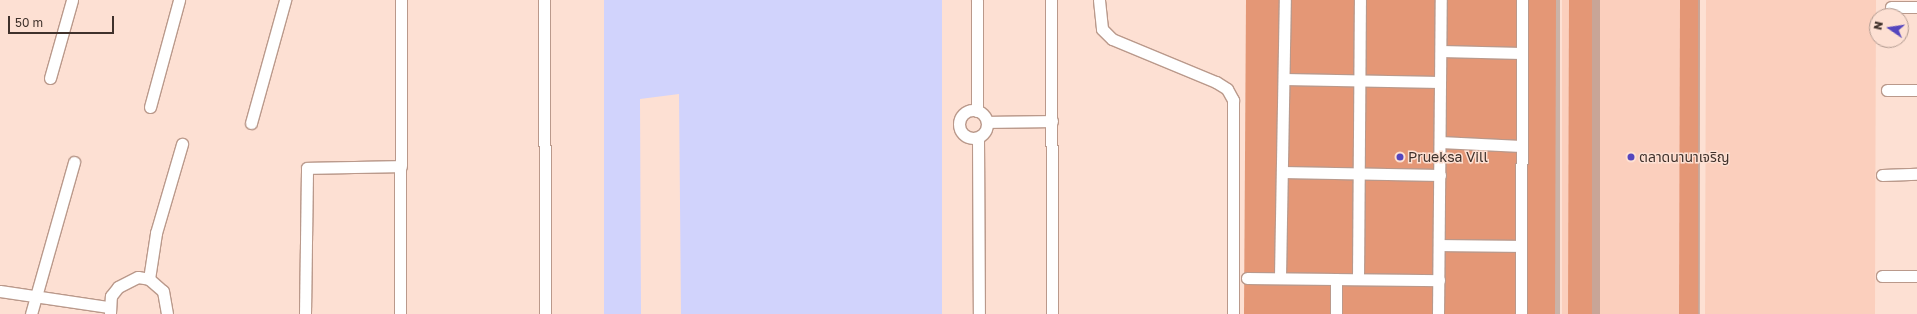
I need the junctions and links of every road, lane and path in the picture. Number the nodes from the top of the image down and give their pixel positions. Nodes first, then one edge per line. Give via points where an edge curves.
1 (72, 0) edge
2 (179, 0) edge
3 (285, 0) edge
4 (401, 0) edge
5 (544, 0) edge
6 (977, 0) edge
7 (1051, 0) edge
8 (1099, 0) edge
9 (1285, 0) edge
10 (1360, 0) edge
11 (1442, 0) edge
12 (1522, 0) edge
13 (1917, 6) edge
14 (1890, 7) dead end
15 (1440, 51) junction
16 (1521, 53) junction
17 (50, 78) dead end
18 (1284, 78) junction
19 (1360, 80) junction
20 (1440, 82) junction
21 (1887, 90) dead end
22 (1917, 90) edge
23 (150, 107) dead end
24 (977, 111) junction
25 (1052, 121) junction
26 (987, 122) junction
27 (251, 123) dead end
28 (978, 138) junction
29 (1440, 142) junction
30 (182, 144) dead end
31 (1521, 146) junction
32 (74, 162) dead end
33 (401, 166) junction
34 (1282, 172) junction
35 (1360, 174) junction
36 (1917, 174) edge
37 (1440, 175) junction
38 (1882, 175) dead end
39 (1441, 245) junction
40 (1521, 246) junction
41 (1882, 276) dead end
42 (1917, 276) edge
43 (1280, 277) junction
44 (1247, 278) dead end
45 (1336, 278) junction
46 (1358, 278) junction
47 (148, 279) junction
48 (1439, 280) junction
49 (0, 291) edge
50 (36, 296) junction
51 (110, 310) edge
52 (31, 314) edge
53 (167, 314) edge
54 (305, 314) edge
55 (400, 314) edge
56 (545, 314) edge
57 (978, 314) edge
58 (1052, 314) edge
59 (1233, 314) edge
60 (1336, 314) edge
61 (1438, 314) edge
62 (1521, 314) edge

1 - 17 street
2 - 23 street
3 - 27 street
4 - 33 street
5 - 56 street
6 - 24 street
7 - 25 street
8 - 59 street via 1102,29 1112,40 1216,82 1227,89 1233,100
9 - 18 street
10 - 19 street
11 - 15 street
12 - 16 street
13 - 14 street
15 - 16 street
15 - 20 street
16 - 31 street
18 - 19 street
18 - 34 street
19 - 20 street
19 - 35 street
20 - 29 street
21 - 22 street
24 - 26 street
24 - 28 street via 962,115 958,125 965,137
25 - 26 street
25 - 58 street
26 - 28 street via 984,133
28 - 57 street
29 - 31 street
29 - 37 street
30 - 47 street via 156,232
31 - 40 street
32 - 50 street
33 - 54 street via 307,168
33 - 55 street
34 - 35 street
34 - 43 street
35 - 37 street
35 - 46 street
36 - 38 street
37 - 39 street
39 - 40 street
39 - 48 street
40 - 62 street
41 - 42 street
43 - 44 street
43 - 45 street
45 - 46 street
45 - 60 street
46 - 48 street
47 - 51 street via 127,280 112,296
47 - 53 street via 164,291
48 - 61 street
49 - 50 street
50 - 51 street
50 - 52 street

